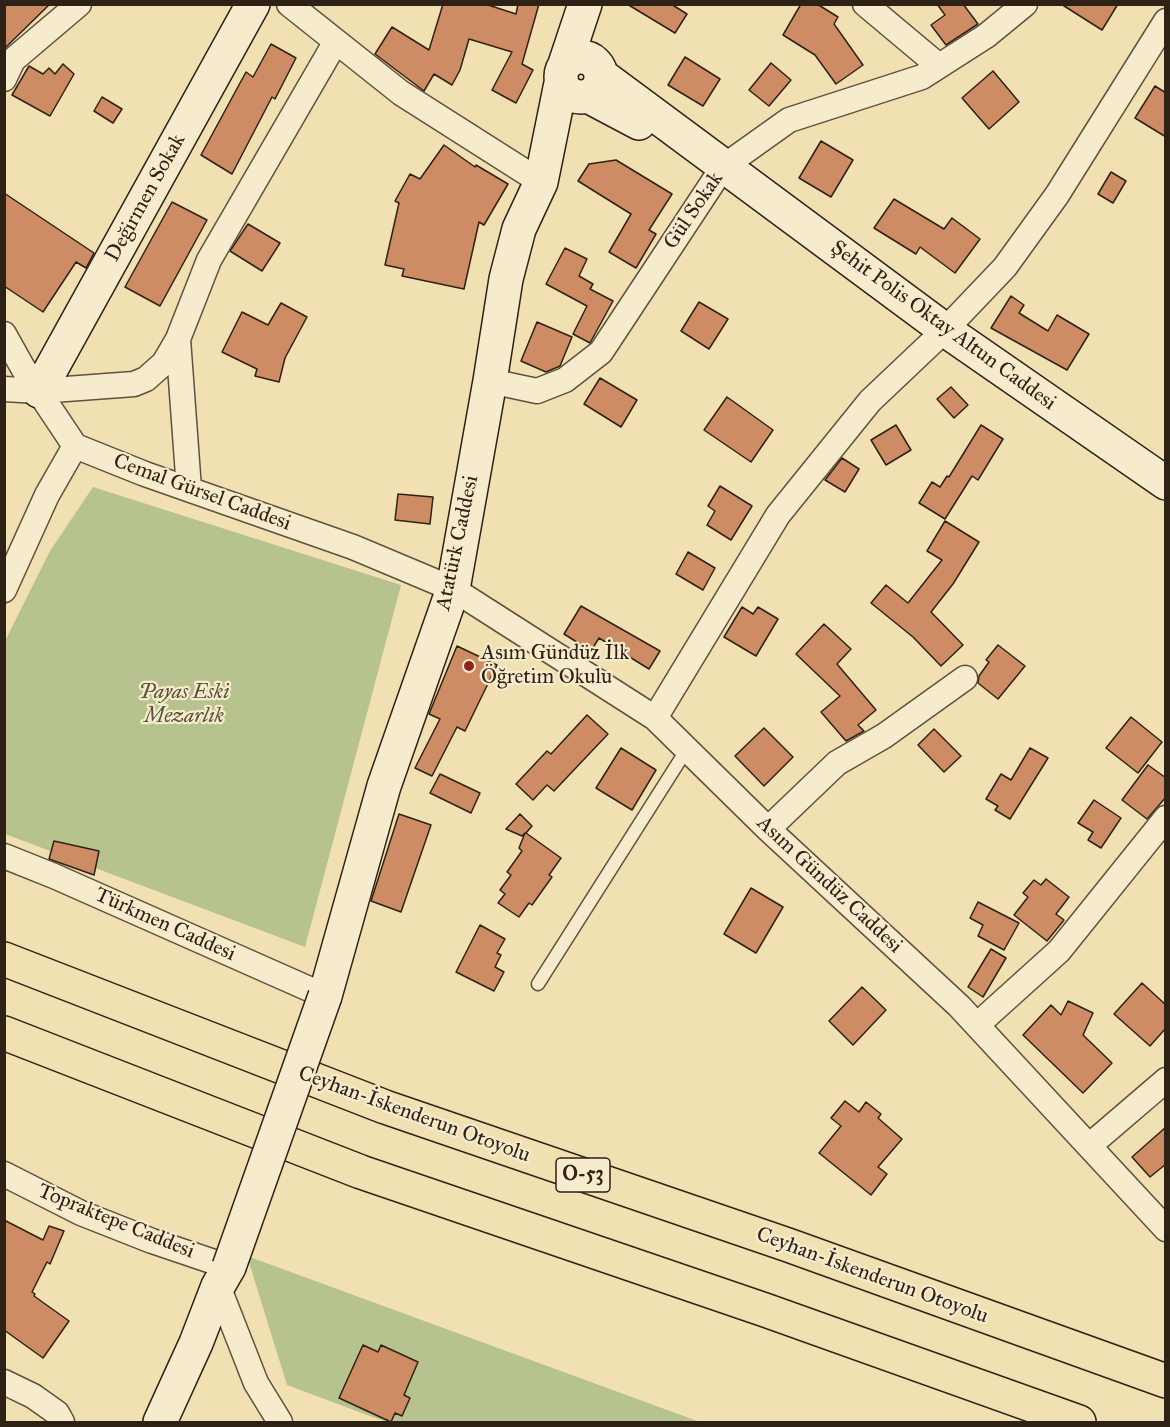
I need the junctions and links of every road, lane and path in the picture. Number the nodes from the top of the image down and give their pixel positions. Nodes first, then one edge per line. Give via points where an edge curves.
1 (79, 4) edge
2 (253, 4) edge
3 (289, 4) edge
4 (585, 4) edge
5 (590, 4) edge
6 (865, 4) edge
7 (1025, 4) edge
8 (1166, 21) edge
9 (335, 43) junction
10 (7, 65) edge
11 (939, 66) junction
12 (582, 80) junction
13 (723, 167) junction
14 (541, 182) junction
15 (945, 330) junction
16 (4, 334) edge
17 (177, 339) junction
18 (490, 381) junction
19 (4, 389) edge
20 (39, 391) junction
21 (75, 446) junction
22 (1166, 483) edge
23 (189, 489) junction
24 (453, 589) junction
25 (4, 590) edge
26 (965, 678) dead end
27 (655, 718) junction
28 (687, 749) junction
29 (1166, 818) edge
30 (768, 829) junction
31 (4, 856) edge
32 (4, 959) edge
33 (538, 984) dead end
34 (325, 996) junction
35 (977, 1025) junction
36 (4, 1033) edge
37 (1166, 1080) edge
38 (1089, 1146) junction
39 (4, 1174) edge
40 (1166, 1229) edge
41 (223, 1276) junction
42 (1166, 1381) edge
43 (4, 1382) edge
44 (62, 1422) edge
45 (160, 1422) edge
46 (280, 1422) edge
47 (1079, 1422) edge

1 - 10 street
2 - 20 street, Değirmen Sokak
3 - 9 street
4 - 12 street
5 - 12 street
6 - 11 street
7 - 11 street, Gül Sokak via 986,36
8 - 15 street via 1050,204 1005,267
9 - 14 street via 401,93
9 - 17 street via 209,260
11 - 13 street, Gül Sokak via 922,77 789,120
12 - 13 street, Şehit Polis Oktay Altun Caddesi
12 - 14 street, Atatürk Caddesi
13 - 15 street, Şehit Polis Oktay Altun Caddesi
13 - 18 street, Gül Sokak via 601,352 566,380 537,391
14 - 18 street, Atatürk Caddesi via 519,229 506,279
15 - 22 street, Şehit Polis Oktay Altun Caddesi
15 - 27 street via 870,401 778,515
16 - 20 street
17 - 20 street via 164,363 134,384
17 - 23 street
18 - 24 street, Atatürk Caddesi
19 - 20 street
20 - 21 street
21 - 23 street, Cemal Gürsel Caddesi
21 - 25 street via 47,495
23 - 24 street, Cemal Gürsel Caddesi via 352,547
24 - 27 street, Asım Gündüz Caddesi
24 - 34 street, Atatürk Caddesi via 384,786
26 - 30 street via 884,736 837,763
27 - 28 street, Asım Gündüz Caddesi
28 - 30 street, Asım Gündüz Caddesi
28 - 33 lane
29 - 35 street via 1059,951
30 - 35 street, Asım Gündüz Caddesi
31 - 34 street, Türkmen Caddesi
32 - 42 highway, Ceyhan-İskenderun Otoyolu / O-53 via 385,1107 788,1245
34 - 41 street, Atatürk Caddesi, bridge
35 - 38 street, Asım Gündüz Caddesi
36 - 47 highway via 361,1172
37 - 38 street
38 - 40 street, Asım Gündüz Caddesi
39 - 41 street, Topraktepe Caddesi
41 - 45 street, Atatürk Caddesi
41 - 46 street via 256,1383
43 - 44 street via 33,1396 57,1413

